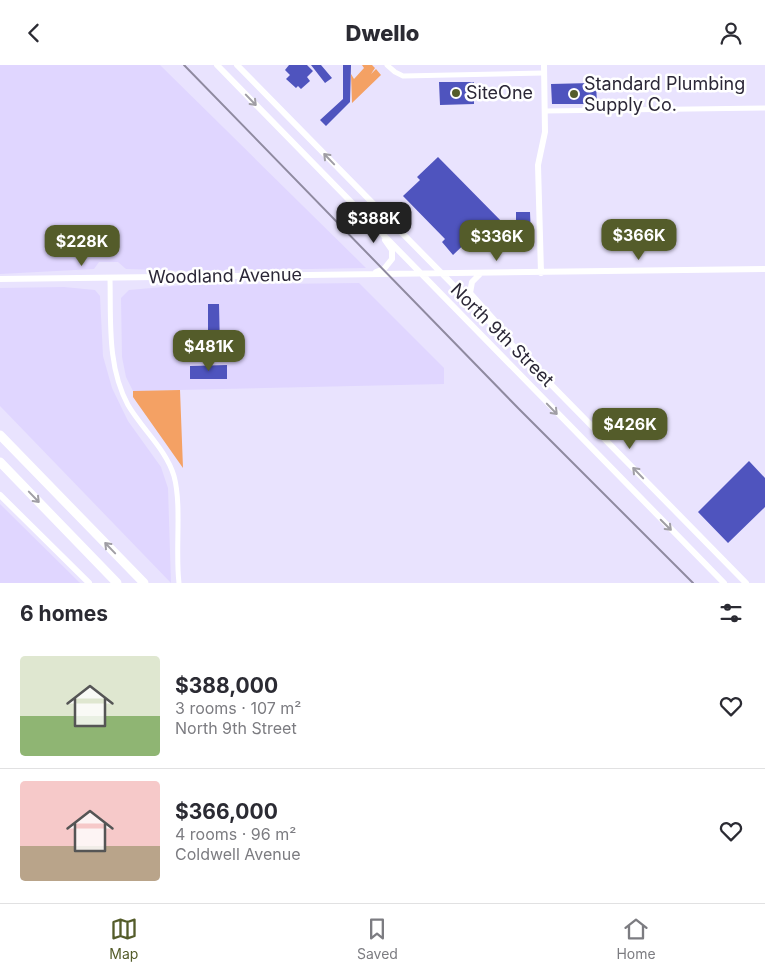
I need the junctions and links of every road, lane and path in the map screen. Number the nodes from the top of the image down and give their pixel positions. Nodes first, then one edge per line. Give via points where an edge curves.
1 (217, 65) edge
2 (237, 65) edge
3 (387, 65) edge
4 (544, 65) edge
5 (544, 73) junction
6 (765, 108) edge
7 (545, 111) junction
8 (366, 217) junction
9 (765, 269) edge
10 (441, 273) junction
11 (480, 273) junction
12 (541, 273) junction
13 (367, 274) junction
14 (421, 274) junction
15 (110, 278) junction
16 (0, 279) edge
17 (498, 331) junction
18 (0, 435) edge
19 (0, 462) edge
20 (0, 495) edge
21 (679, 538) junction
22 (89, 583) edge
23 (118, 583) edge
24 (144, 583) edge
25 (179, 583) edge
26 (724, 583) edge
27 (728, 583) edge
28 (745, 583) edge

1 -> 8 street, North 9th Street
10 -> 2 street, North 9th Street
3 - 5 street via 403,75
4 - 5 street
5 - 7 street
6 - 7 street
7 - 12 street via 545,138 538,165
8 - 13 street via 387,242 392,255 391,262 384,269
8 - 14 street, North 9th Street
9 - 12 street, Woodland Avenue
10 - 11 street, Woodland Avenue
10 - 14 street, Woodland Avenue
10 - 17 street, North 9th Street
11 - 12 street, Woodland Avenue
11 - 17 street via 472,282 470,293 496,322
13 - 14 street, Woodland Avenue
13 - 15 street, Woodland Avenue
14 -> 21 street, North 9th Street
15 - 16 street, Woodland Avenue
15 - 25 street via 111,341 116,375 127,404 164,455 175,481
28 -> 17 street, North 9th Street
24 -> 18 highway
19 -> 23 highway
20 - 22 street
21 - 26 street, North 9th Street
21 - 27 street via 690,544

